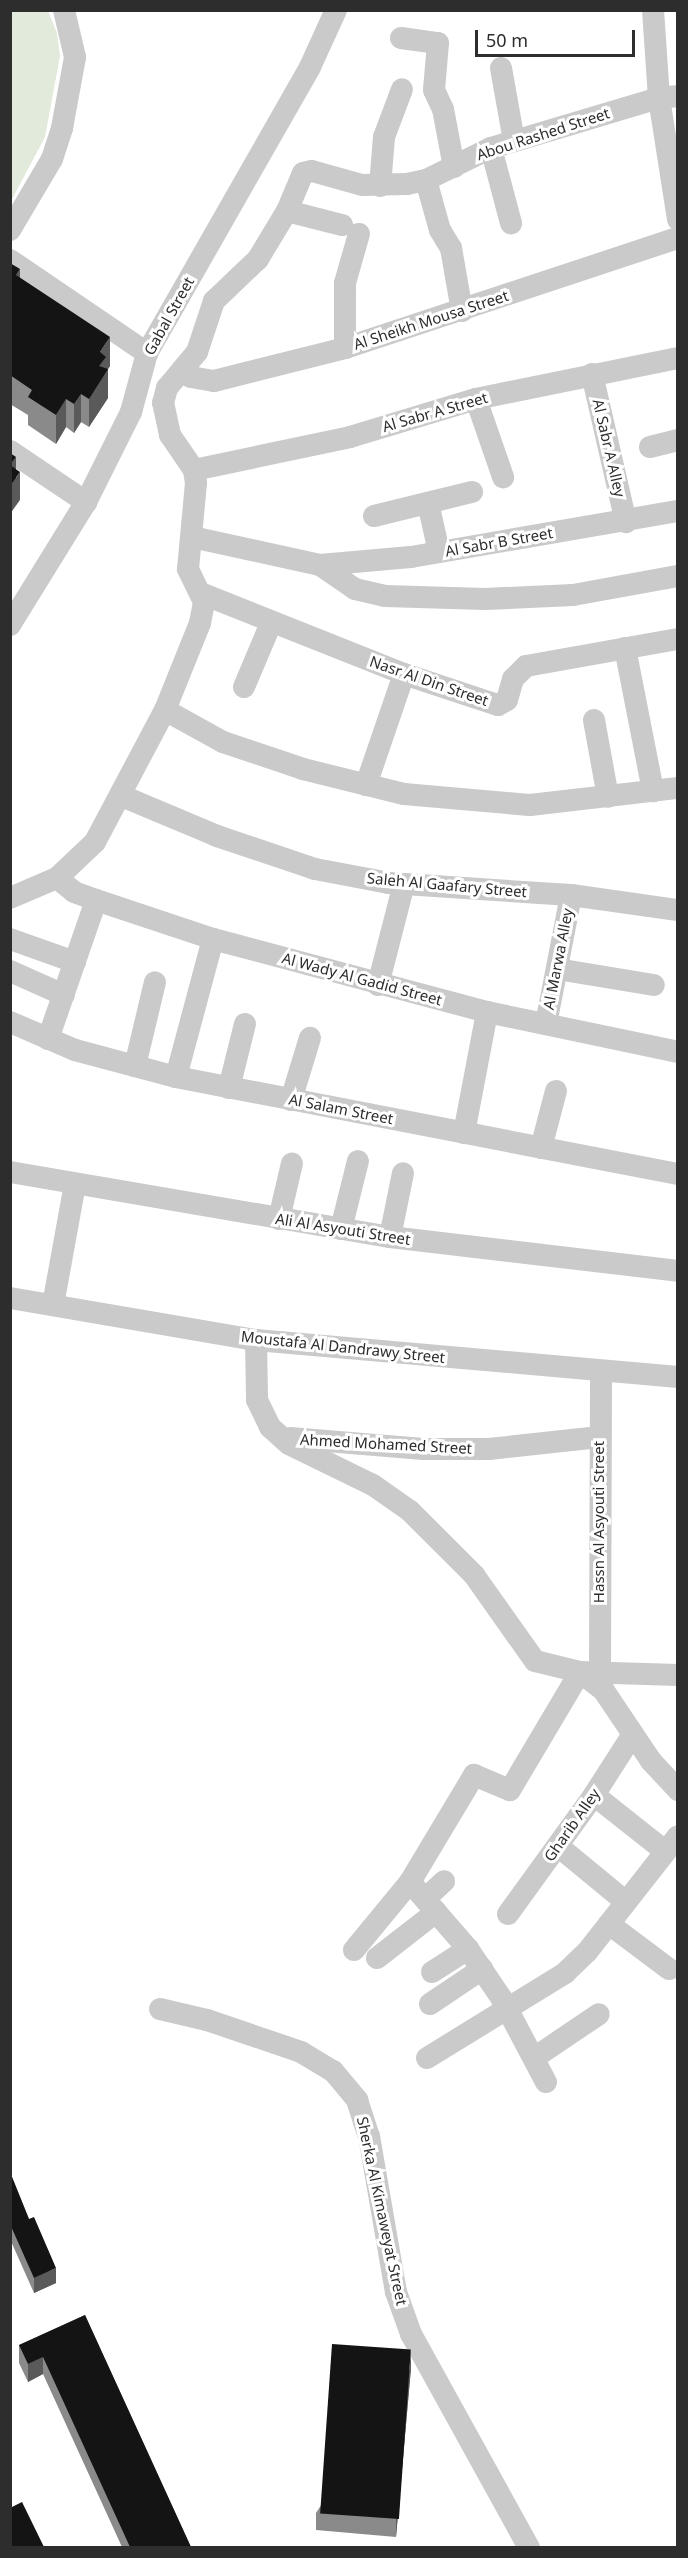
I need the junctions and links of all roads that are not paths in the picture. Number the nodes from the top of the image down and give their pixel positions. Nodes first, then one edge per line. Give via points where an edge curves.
1 (64, 10) edge
2 (336, 10) edge
3 (653, 10) edge
4 (401, 39) dead end
5 (501, 68) dead end
6 (402, 88) dead end
7 (668, 97) edge
8 (514, 141) junction
9 (491, 148) junction
10 (454, 167) junction
11 (426, 180) junction
12 (380, 186) junction
13 (287, 211) junction
14 (678, 220) edge
15 (511, 223) dead end
16 (10, 230) edge
17 (678, 238) edge
18 (10, 260) edge
19 (462, 311) junction
20 (345, 348) junction
21 (147, 353) junction
22 (678, 358) edge
23 (183, 369) junction
24 (592, 374) junction
25 (476, 399) junction
26 (678, 440) edge
27 (650, 447) dead end
28 (10, 451) edge
29 (194, 470) junction
30 (503, 477) dead end
31 (472, 492) dead end
32 (86, 502) junction
33 (428, 502) junction
34 (678, 511) edge
35 (374, 516) dead end
36 (626, 522) junction
37 (192, 537) junction
38 (439, 552) junction
39 (320, 565) junction
40 (678, 576) edge
41 (203, 594) junction
42 (271, 623) junction
43 (10, 625) edge
44 (678, 639) edge
45 (625, 648) junction
46 (404, 674) junction
47 (244, 687) dead end
48 (165, 710) junction
49 (594, 720) dead end
50 (366, 785) junction
51 (678, 788) edge
52 (653, 791) junction
53 (122, 796) junction
54 (609, 797) junction
55 (57, 878) junction
56 (404, 884) junction
57 (571, 895) junction
58 (12, 900) edge
59 (96, 900) junction
60 (678, 910) edge
61 (10, 939) edge
62 (213, 939) junction
63 (75, 962) junction
64 (556, 969) junction
65 (10, 971) edge
66 (155, 982) dead end
67 (378, 985) junction
68 (654, 986) dead end
69 (64, 995) junction
70 (487, 1012) junction
71 (10, 1022) edge
72 (245, 1024) dead end
73 (546, 1024) junction
74 (310, 1038) dead end
75 (48, 1039) junction
76 (677, 1047) edge
77 (135, 1066) junction
78 (176, 1077) junction
79 (229, 1088) junction
80 (556, 1091) dead end
81 (291, 1100) junction
82 (464, 1133) junction
83 (541, 1148) junction
84 (358, 1161) dead end
85 (292, 1163) dead end
86 (10, 1172) edge
87 (403, 1173) dead end
88 (678, 1174) edge
89 (75, 1185) junction
90 (279, 1219) junction
91 (341, 1229) junction
92 (390, 1237) junction
93 (678, 1271) edge
94 (10, 1298) edge
95 (53, 1305) junction
96 (256, 1340) junction
97 (601, 1372) junction
98 (678, 1377) edge
99 (599, 1437) junction
100 (280, 1438) junction
101 (590, 1671) junction
102 (678, 1675) edge
103 (633, 1734) junction
104 (678, 1790) edge
105 (594, 1795) junction
106 (671, 1843) edge
107 (558, 1846) junction
108 (444, 1881) dead end
109 (424, 1898) junction
110 (626, 1902) junction
111 (508, 1914) dead end
112 (609, 1924) junction
113 (468, 1949) junction
114 (354, 1950) dead end
115 (377, 1958) dead end
116 (482, 1969) junction
117 (669, 1969) dead end
118 (432, 1972) dead end
119 (429, 2004) dead end
120 (160, 2009) dead end
121 (507, 2009) junction
122 (599, 2014) dead end
123 (427, 2058) dead end
124 (534, 2058) junction
125 (546, 2082) dead end
126 (529, 2547) edge

1 - 16 street via 75,57 62,128 52,159
2 - 21 street, Gabal Street via 310,67
3 - 7 street
4 - 10 street via 438,44 434,90 443,109
5 - 8 street
6 - 12 street via 384,137
7 - 8 street, Abou Rashed Street
7 - 14 street
8 - 9 street, Abou Rashed Street
9 - 10 street, Abou Rashed Street
9 - 15 street
10 - 11 street, Abou Rashed Street
11 - 12 street, Abou Rashed Street
11 - 19 street via 440,230 451,248
12 - 13 street, Abou Rashed Street via 306,171
13 - 20 street via 351,229 345,283
13 - 23 street via 258,259 214,301 204,338
17 - 19 street, Al Sheikh Mousa Street
18 - 21 street
19 - 20 street, Al Sheikh Mousa Street
20 - 23 street, Al Sheikh Mousa Street via 214,381 191,377
21 - 32 street, Gabal Street via 130,412
22 - 24 street, Al Sabr A Street
23 - 29 street via 168,388 164,420
24 - 25 street, Al Sabr A Street
24 - 36 street, Al Sabr A Alley
25 - 29 street, Al Sabr A Street via 350,437
25 - 30 street
26 - 27 street
28 - 32 street
29 - 37 street
31 - 33 street
32 - 43 street, Gabal Street
33 - 35 street
33 - 38 street
34 - 36 street, Al Sabr B Street
36 - 38 street, Al Sabr B Street
37 - 39 street
37 - 41 street via 189,575
38 - 39 street, Al Sabr B Street
39 - 40 street via 362,591 410,598 573,595
41 - 42 street, Nasr Al Din Street
41 - 48 street via 200,623
42 - 46 street, Nasr Al Din Street
42 - 47 street
44 - 45 street, Nasr Al Din Street
45 - 46 street, Nasr Al Din Street via 526,666 513,679 507,700 498,705
45 - 52 street
46 - 50 street
48 - 50 street via 223,742
48 - 53 street
49 - 54 street
50 - 54 street via 404,794 485,802 530,804
51 - 52 street
52 - 54 street
53 - 55 street via 95,842
53 - 56 street, Saleh Al Gaafary Street via 217,836 315,869
55 - 58 street
55 - 59 street, Al Wady Al Gadid Street via 74,892
56 - 57 street, Saleh Al Gaafary Street
56 - 67 street
57 - 60 street, Saleh Al Gaafary Street
57 - 64 street, Al Marwa Alley
59 - 62 street, Al Wady Al Gadid Street
59 - 63 street
61 - 63 street
62 - 67 street, Al Wady Al Gadid Street
62 - 78 street
63 - 69 street
64 - 68 street
64 - 73 street, Al Marwa Alley
65 - 69 street
66 - 77 street
67 - 70 street, Al Wady Al Gadid Street
69 - 75 street
70 - 73 street, Al Wady Al Gadid Street
70 - 82 street
71 - 75 street, Al Salam Street
72 - 79 street
73 - 76 street, Al Wady Al Gadid Street
74 - 81 street
75 - 77 street, Al Salam Street
77 - 78 street, Al Salam Street
78 - 79 street, Al Salam Street
79 - 81 street, Al Salam Street
80 - 83 street
81 - 82 street, Al Salam Street
82 - 83 street, Al Salam Street
83 - 88 street, Al Salam Street
84 - 91 street
85 - 90 street
86 - 89 street, Ali Al Asyouti Street
87 - 92 street
89 - 90 street, Ali Al Asyouti Street
89 - 95 street
90 - 91 street, Ali Al Asyouti Street
91 - 92 street, Ali Al Asyouti Street
92 - 93 street, Ali Al Asyouti Street
94 - 95 street, Moustafa Al Dandrawy Street
95 - 96 street, Moustafa Al Dandrawy Street
96 - 97 street, Moustafa Al Dandrawy Street
96 - 100 street via 257,1400 266,1421
97 - 98 street, Moustafa Al Dandrawy Street
97 - 99 street, Hassn Al Asyouti Street
99 - 100 street, Ahmed Mohamed Street via 489,1449 424,1449
99 - 101 street, Hassn Al Asyouti Street
100 - 101 street via 373,1485 410,1511 474,1575 535,1661
101 - 102 street
101 - 103 street
101 - 109 street via 510,1790 474,1774
103 - 104 street
103 - 105 street, Gharib Alley
105 - 106 street
105 - 107 street, Gharib Alley
106 - 110 street
107 - 110 street
107 - 111 street, Gharib Alley
108 - 109 street
109 - 113 street
109 - 114 street
109 - 115 street
110 - 112 street
112 - 117 street
112 - 121 street via 565,1973
113 - 116 street
113 - 118 street
116 - 119 street
116 - 121 street
120 - 126 street, Sherka Al Kimaweyat Street via 207,2020 301,2052 333,2071 357,2100 369,2136 396,2292 411,2334
121 - 123 street
121 - 124 street
122 - 124 street
124 - 125 street

